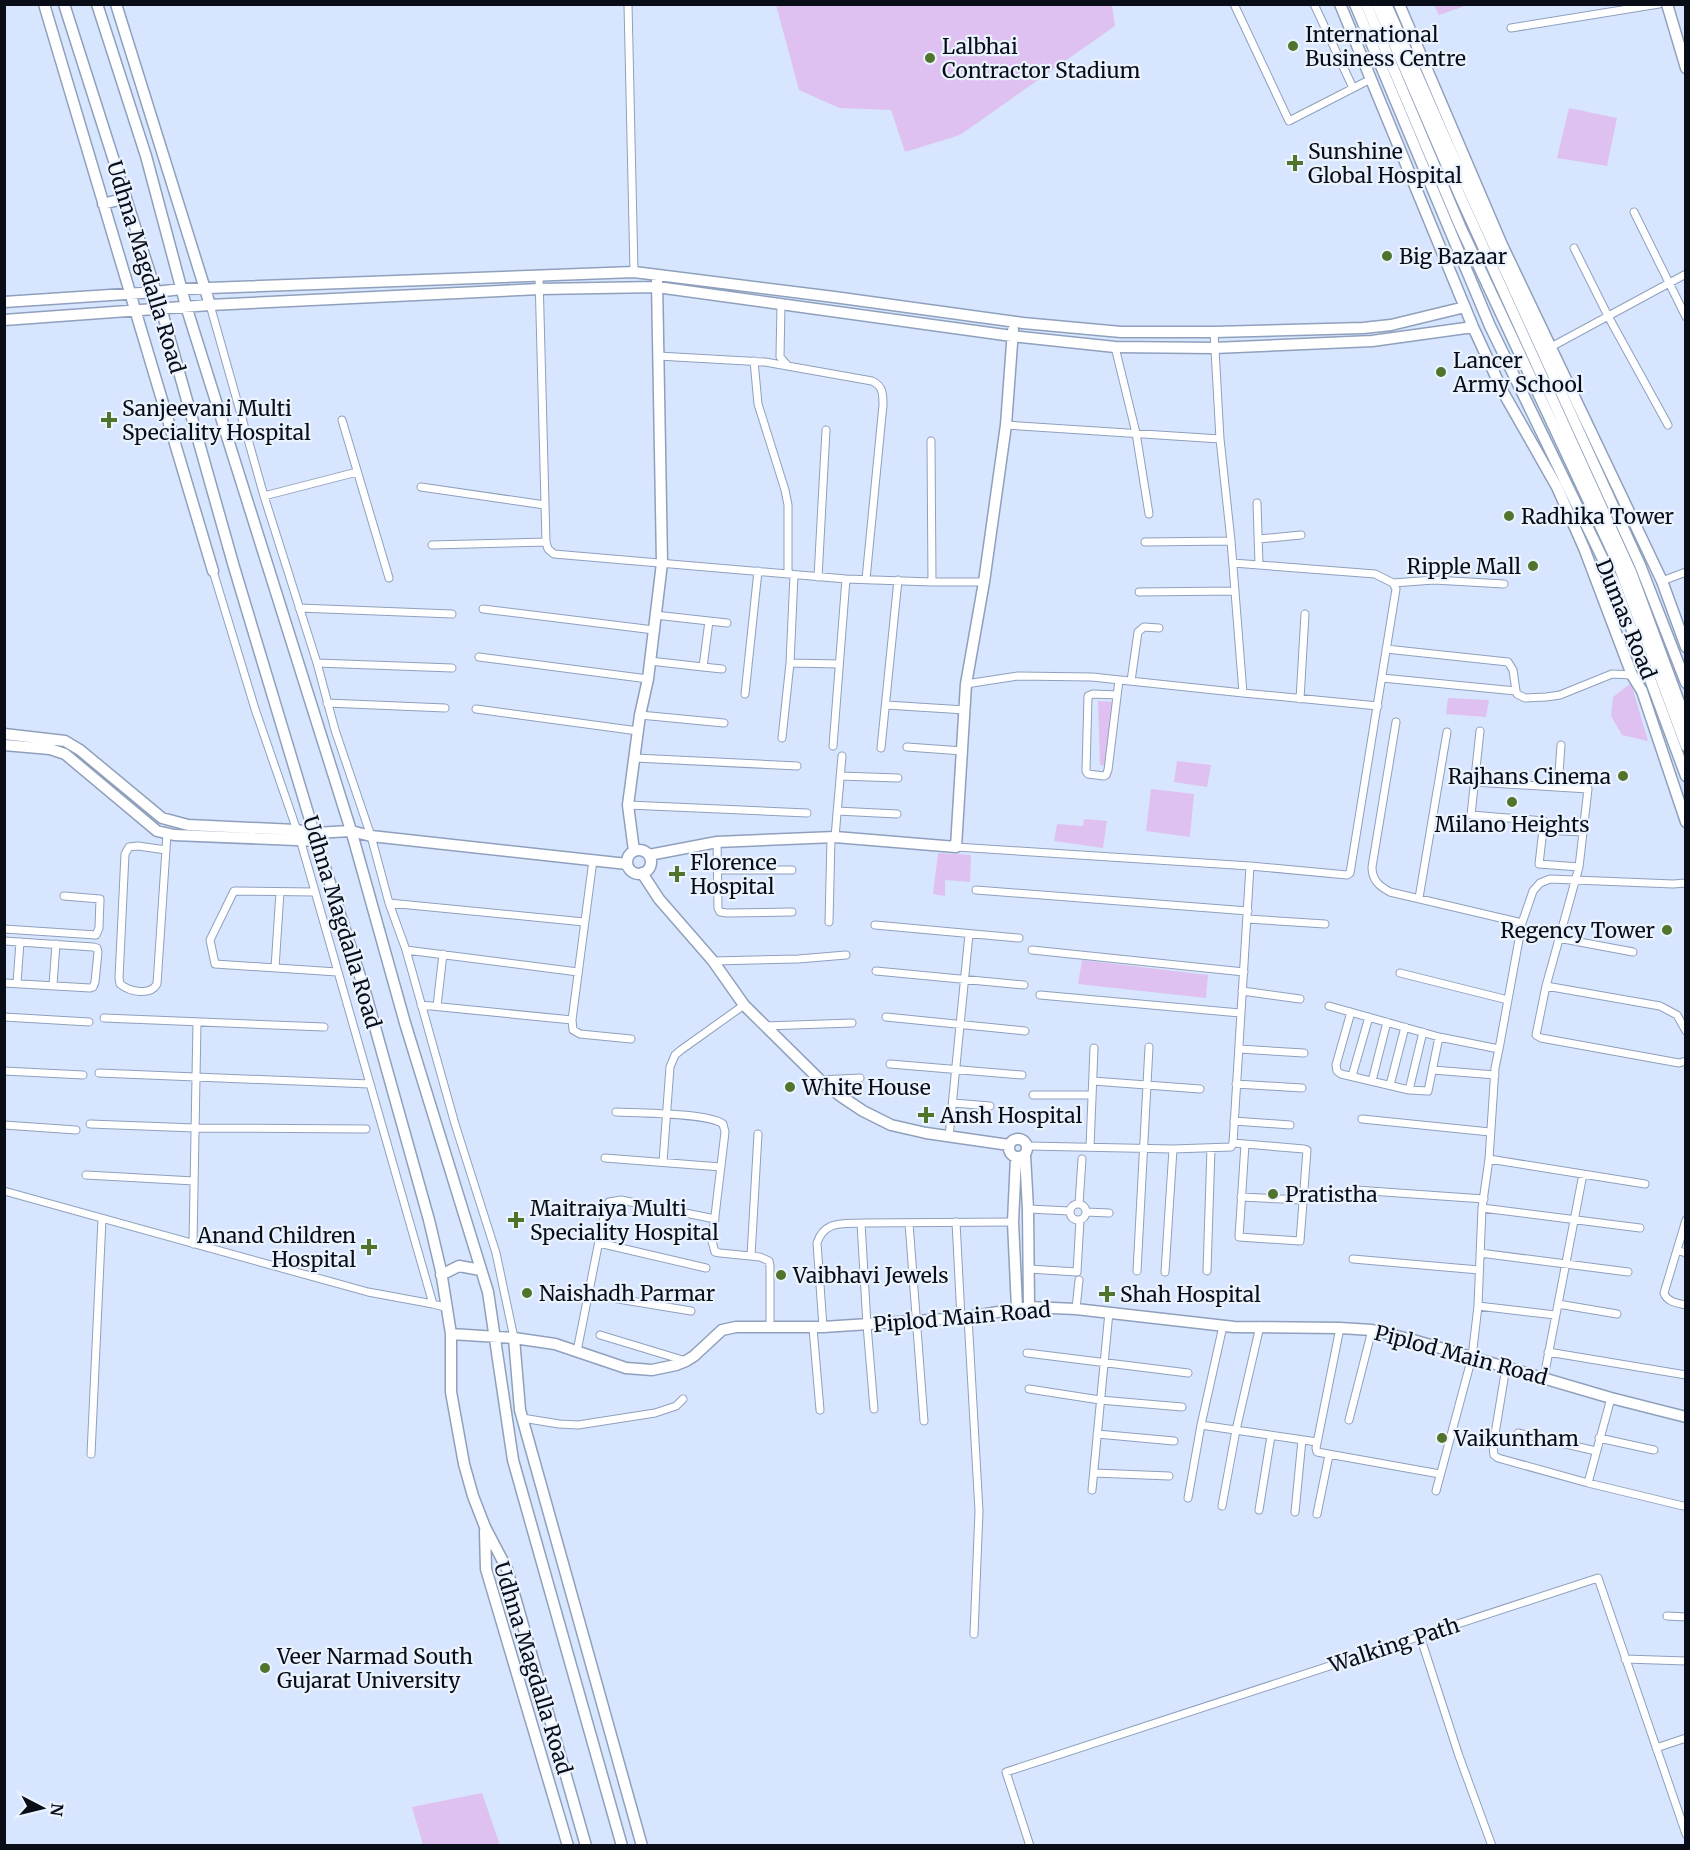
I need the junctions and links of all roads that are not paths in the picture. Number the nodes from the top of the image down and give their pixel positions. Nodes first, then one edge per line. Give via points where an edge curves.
1 (44, 4) edge
2 (63, 4) edge
3 (97, 4) edge
4 (116, 4) edge
5 (628, 4) edge
6 (1234, 4) edge
7 (1314, 4) edge
8 (1340, 4) edge
9 (1355, 4) edge
10 (1366, 4) edge
11 (1377, 4) edge
12 (1386, 4) edge
13 (1399, 4) edge
14 (1659, 4) edge
15 (1666, 4) edge
16 (1511, 28) dead end
17 (1686, 68) edge
18 (1371, 79) junction
19 (1353, 88) junction
20 (126, 198) junction
21 (104, 204) junction
22 (1634, 212) dead end
23 (1574, 249) dead end
24 (634, 272) junction
25 (656, 274) junction
26 (1686, 274) edge
27 (538, 276) junction
28 (1669, 283) junction
29 (657, 286) junction
30 (204, 288) junction
31 (181, 289) junction
32 (540, 289) junction
33 (156, 292) junction
34 (130, 293) junction
35 (4, 302) edge
36 (781, 304) junction
37 (210, 305) junction
38 (186, 306) junction
39 (1465, 307) junction
40 (161, 308) junction
41 (135, 309) junction
42 (1608, 316) junction
43 (1686, 317) edge
44 (4, 320) edge
45 (1014, 322) junction
46 (1473, 327) junction
47 (1214, 332) junction
48 (1012, 336) junction
49 (1115, 347) junction
50 (1551, 347) junction
51 (1214, 348) junction
52 (658, 356) junction
53 (754, 361) junction
54 (788, 366) junction
55 (342, 420) dead end
56 (1006, 425) junction
57 (1668, 425) dead end
58 (826, 430) dead end
59 (1136, 433) junction
60 (1220, 439) junction
61 (931, 441) dead end
62 (357, 472) junction
63 (421, 487) dead end
64 (264, 496) junction
65 (1257, 503) dead end
66 (545, 505) junction
67 (1149, 514) dead end
68 (1301, 536) dead end
69 (1258, 539) junction
70 (1231, 541) junction
71 (1145, 542) dead end
72 (546, 543) junction
73 (432, 545) dead end
74 (662, 563) junction
75 (1233, 563) junction
76 (1259, 565) junction
77 (213, 571) joint
78 (758, 572) junction
79 (1686, 572) edge
80 (791, 575) junction
81 (818, 576) junction
82 (388, 578) dead end
83 (846, 579) junction
84 (866, 579) junction
85 (898, 580) junction
86 (1662, 581) junction
87 (932, 582) junction
88 (984, 582) junction
89 (1393, 583) junction
90 (1504, 584) dead end
91 (1234, 591) junction
92 (1139, 592) dead end
93 (299, 608) junction
94 (483, 609) dead end
95 (452, 614) dead end
96 (1305, 614) dead end
97 (655, 615) junction
98 (709, 621) junction
99 (727, 623) dead end
100 (1159, 628) dead end
101 (654, 630) junction
102 (1686, 647) edge
103 (1386, 649) junction
104 (478, 657) dead end
105 (650, 661) junction
106 (317, 663) junction
107 (790, 663) junction
108 (839, 664) junction
109 (703, 667) junction
110 (452, 668) dead end
111 (722, 669) dead end
112 (1632, 675) junction
113 (1382, 678) junction
114 (648, 680) junction
115 (1119, 680) junction
116 (1131, 681) junction
117 (1686, 683) edge
118 (966, 684) junction
119 (1516, 691) junction
120 (1243, 693) junction
121 (745, 694) dead end
122 (1117, 695) junction
123 (1300, 699) junction
124 (327, 703) junction
125 (886, 705) junction
126 (1378, 706) junction
127 (445, 708) dead end
128 (476, 709) dead end
129 (965, 710) junction
130 (640, 715) junction
131 (1686, 721) edge
132 (1396, 722) dead end
133 (724, 723) dead end
134 (638, 731) junction
135 (1480, 731) dead end
136 (1447, 732) dead end
137 (4, 734) edge
138 (782, 738) dead end
139 (4, 745) edge
140 (1561, 745) dead end
141 (833, 746) dead end
142 (1686, 746) edge
143 (907, 747) dead end
144 (881, 748) dead end
145 (963, 751) junction
146 (842, 756) dead end
147 (635, 758) junction
148 (798, 766) dead end
149 (840, 776) junction
150 (1686, 776) edge
151 (898, 778) dead end
152 (1474, 782) junction
153 (1557, 787) junction
154 (628, 805) junction
155 (837, 811) junction
156 (807, 813) dead end
157 (897, 814) dead end
158 (1686, 822) edge
159 (1543, 830) junction
160 (1583, 832) junction
161 (167, 834) junction
162 (298, 834) junction
163 (352, 834) junction
164 (371, 836) junction
165 (315, 837) junction
166 (833, 837) junction
167 (717, 842) junction
168 (956, 848) junction
169 (166, 850) junction
170 (634, 851) junction
171 (649, 855) junction
172 (593, 860) junction
173 (627, 864) junction
174 (1250, 866) junction
175 (1579, 867) junction
176 (717, 870) junction
177 (792, 870) dead end
178 (642, 873) junction
179 (1575, 881) junction
180 (1686, 883) edge
181 (976, 890) dead end
182 (280, 892) junction
183 (315, 892) junction
184 (64, 896) dead end
185 (1419, 898) junction
186 (389, 903) junction
187 (1248, 911) junction
188 (792, 912) dead end
189 (1247, 919) junction
190 (584, 921) junction
191 (829, 922) dead end
192 (1325, 924) dead end
193 (1522, 924) junction
194 (876, 925) dead end
195 (4, 929) edge
196 (969, 934) junction
197 (1019, 938) dead end
198 (1558, 938) junction
199 (4, 941) edge
200 (20, 942) junction
201 (56, 944) junction
202 (406, 950) junction
203 (1032, 950) dead end
204 (1633, 952) dead end
205 (443, 954) junction
206 (846, 955) dead end
207 (713, 961) junction
208 (275, 968) junction
209 (876, 971) dead end
210 (337, 972) junction
211 (578, 972) junction
212 (1244, 972) junction
213 (1401, 974) dead end
214 (964, 979) junction
215 (4, 983) edge
216 (17, 983) junction
217 (53, 985) junction
218 (1024, 985) dead end
219 (1546, 986) junction
220 (1242, 991) junction
221 (1040, 995) dead end
222 (1300, 999) dead end
223 (1508, 1000) junction
224 (421, 1005) junction
225 (744, 1005) junction
226 (436, 1006) junction
227 (1329, 1006) dead end
228 (1351, 1012) junction
229 (1240, 1013) junction
230 (886, 1017) dead end
231 (1369, 1017) junction
232 (5, 1018) edge
233 (104, 1018) dead end
234 (572, 1020) junction
235 (89, 1022) dead end
236 (197, 1022) junction
237 (1387, 1022) junction
238 (852, 1023) dead end
239 (960, 1024) junction
240 (765, 1026) junction
241 (324, 1027) dead end
242 (1405, 1027) junction
243 (1025, 1031) dead end
244 (1686, 1031) edge
245 (1423, 1032) junction
246 (1439, 1037) junction
247 (631, 1039) dead end
248 (1149, 1047) dead end
249 (1094, 1048) dead end
250 (1239, 1049) junction
251 (1499, 1049) junction
252 (1304, 1053) dead end
253 (1686, 1061) edge
254 (890, 1064) dead end
255 (956, 1069) junction
256 (1433, 1070) junction
257 (4, 1071) edge
258 (99, 1073) dead end
259 (83, 1075) dead end
260 (1022, 1075) dead end
261 (1495, 1075) junction
262 (1353, 1076) junction
263 (196, 1078) junction
264 (860, 1078) dead end
265 (820, 1080) junction
266 (1093, 1081) junction
267 (1372, 1081) junction
268 (369, 1084) junction
269 (1146, 1084) junction
270 (1236, 1084) junction
271 (1390, 1085) junction
272 (1302, 1088) dead end
273 (1200, 1089) dead end
274 (1409, 1090) junction
275 (1033, 1095) dead end
276 (1092, 1095) junction
277 (953, 1103) junction
278 (990, 1106) dead end
279 (616, 1112) dead end
280 (667, 1114) junction
281 (1362, 1119) dead end
282 (1234, 1121) junction
283 (90, 1124) dead end
284 (4, 1125) edge
285 (1290, 1125) dead end
286 (195, 1128) junction
287 (366, 1129) dead end
288 (76, 1130) dead end
289 (1490, 1132) junction
290 (758, 1134) dead end
291 (949, 1137) junction
292 (1233, 1143) junction
293 (1245, 1144) junction
294 (1009, 1145) junction
295 (1090, 1147) junction
296 (1144, 1148) junction
297 (1210, 1148) junction
298 (1173, 1149) junction
299 (1023, 1152) junction
300 (605, 1158) dead end
301 (1082, 1159) dead end
302 (1489, 1159) junction
303 (663, 1162) junction
304 (721, 1167) junction
305 (1583, 1174) junction
306 (86, 1175) dead end
307 (194, 1182) junction
308 (1645, 1184) dead end
309 (1356, 1190) dead end
310 (4, 1191) edge
311 (1241, 1197) junction
312 (1484, 1199) junction
313 (1303, 1200) junction
314 (1079, 1204) junction
315 (1482, 1208) junction
316 (1028, 1209) junction
317 (1070, 1211) junction
318 (1086, 1212) junction
319 (1109, 1213) dead end
320 (102, 1219) junction
321 (715, 1219) junction
322 (1080, 1220) junction
323 (1575, 1220) junction
324 (1686, 1220) edge
325 (957, 1222) junction
326 (1013, 1222) junction
327 (861, 1223) junction
328 (909, 1223) junction
329 (1640, 1228) dead end
330 (599, 1243) junction
331 (193, 1244) junction
332 (1677, 1250) junction
333 (1480, 1253) junction
334 (1686, 1253) edge
335 (751, 1256) junction
336 (1353, 1259) dead end
337 (1566, 1264) junction
338 (706, 1268) dead end
339 (1029, 1269) junction
340 (1479, 1269) junction
341 (481, 1270) junction
342 (1137, 1271) dead end
343 (1208, 1271) dead end
344 (1165, 1272) dead end
345 (1628, 1272) dead end
346 (441, 1275) junction
347 (1079, 1281) dead end
348 (588, 1293) junction
349 (433, 1304) junction
350 (1558, 1304) junction
351 (1686, 1305) edge
352 (1478, 1306) junction
353 (1029, 1307) junction
354 (448, 1308) junction
355 (1017, 1308) junction
356 (1076, 1309) junction
357 (691, 1311) dead end
358 (1109, 1312) junction
359 (1617, 1314) dead end
360 (1556, 1316) junction
361 (964, 1317) junction
362 (916, 1320) junction
363 (867, 1325) junction
364 (1223, 1326) junction
365 (1260, 1326) junction
366 (770, 1328) junction
367 (818, 1328) junction
368 (1340, 1328) junction
369 (1371, 1330) junction
370 (451, 1334) junction
371 (600, 1335) dead end
372 (495, 1338) junction
373 (514, 1338) junction
374 (577, 1351) junction
375 (1548, 1352) junction
376 (1027, 1353) dead end
377 (1472, 1357) junction
378 (686, 1361) junction
379 (1103, 1362) junction
380 (1506, 1367) junction
381 (1188, 1373) dead end
382 (1686, 1375) edge
383 (1544, 1377) junction
384 (1029, 1389) dead end
385 (1611, 1398) junction
386 (683, 1399) dead end
387 (1100, 1400) junction
388 (1182, 1407) dead end
389 (820, 1410) dead end
390 (874, 1410) dead end
391 (1686, 1417) edge
392 (522, 1418) junction
393 (1348, 1420) dead end
394 (924, 1421) dead end
395 (1200, 1425) junction
396 (1236, 1430) junction
397 (1518, 1433) dead end
398 (1097, 1434) junction
399 (1271, 1436) junction
400 (1599, 1438) junction
401 (1302, 1440) junction
402 (1174, 1441) dead end
403 (1317, 1443) junction
404 (1654, 1450) dead end
405 (1596, 1451) junction
406 (91, 1454) dead end
407 (1329, 1455) junction
408 (1094, 1473) junction
409 (1440, 1474) junction
410 (1169, 1476) dead end
411 (1588, 1483) junction
412 (1092, 1490) dead end
413 (1436, 1491) dead end
414 (1188, 1498) dead end
415 (1222, 1506) dead end
416 (1683, 1506) dead end
417 (1258, 1510) dead end
418 (1295, 1512) dead end
419 (1317, 1514) dead end
420 (485, 1527) junction
421 (1667, 1616) dead end
422 (1686, 1617) edge
423 (974, 1634) dead end
424 (1420, 1636) junction
425 (1625, 1659) junction
426 (1686, 1661) edge
427 (1686, 1738) edge
428 (1656, 1748) junction
429 (1682, 1814) edge
430 (1686, 1834) edge
431 (568, 1845) edge
432 (586, 1845) edge
433 (622, 1845) edge
434 (642, 1845) edge
435 (1030, 1845) edge
436 (1492, 1845) edge

1 - 21 street
2 - 20 street, Udhna Magdalla Road
3 - 31 street, Udhna Magdalla Road via 146,156
4 - 30 street
5 - 24 street
6 - 19 street via 1289,121
7 - 19 street
8 - 18 street
9 - 150 street, Dumas Road via 1490,326 1614,582
10 - 142 street via 1460,226 1619,566
11 - 131 street via 1631,572
12 - 117 street, Dumas Road via 1640,565
13 - 50 street via 1502,245
14 - 16 street
15 - 17 street
18 - 19 street
18 - 39 street
20 - 21 street
20 - 33 street, Udhna Magdalla Road
21 - 34 street
22 - 28 street
23 - 42 street
24 - 25 street
24 - 27 street
25 - 29 street
25 - 45 street
26 - 28 street
27 - 30 street
27 - 32 street
28 - 42 street
28 - 43 street
29 - 32 street
29 - 36 street
29 - 52 street
30 - 31 street
30 - 37 street
31 - 33 street
31 - 38 street, Udhna Magdalla Road
32 - 37 street
32 - 66 street
33 - 34 street
33 - 40 street, Udhna Magdalla Road
34 - 35 street
34 - 41 street
36 - 48 street
36 - 54 street via 780,357
37 - 38 street
37 - 64 street
38 - 40 street
38 - 163 street, Udhna Magdalla Road
39 - 46 street
39 - 47 street via 1363,328
40 - 41 street
40 - 165 street, Udhna Magdalla Road
41 - 44 street
41 - 77 street
42 - 50 street
42 - 57 street
45 - 47 street via 1121,332
45 - 48 street
46 - 51 street via 1372,341
46 - 112 street via 1503,392 1557,487
47 - 51 street
48 - 49 street
48 - 56 street
49 - 51 street
49 - 59 street
50 - 86 street
51 - 60 street
52 - 53 street
52 - 74 street
53 - 54 street
53 - 80 street via 758,404 788,506
54 - 84 street via 872,381 882,390
55 - 62 street
56 - 59 street
56 - 88 street
58 - 81 street
59 - 60 street
59 - 67 street
60 - 70 street
61 - 87 street
62 - 64 street
62 - 82 street
63 - 66 street
64 - 93 street
65 - 69 street
66 - 72 street
68 - 69 street
69 - 76 street
70 - 71 street
70 - 75 street
72 - 73 street
72 - 74 street via 554,554
74 - 78 street
74 - 97 street
75 - 76 street
75 - 91 street
76 - 89 street via 1375,574
77 - 162 street
78 - 80 street
78 - 121 street
79 - 86 street
80 - 81 street
80 - 107 street
81 - 83 street
83 - 84 street
83 - 108 street
84 - 85 street
85 - 87 street
85 - 125 street
86 - 102 street
87 - 88 street
88 - 118 street
89 - 90 street via 1434,580
89 - 103 street via 1396,589
91 - 92 street
91 - 120 street
93 - 95 street
93 - 106 street
94 - 101 street
96 - 123 street
97 - 98 street
97 - 101 street
98 - 99 street
98 - 109 street
100 - 116 street via 1144,627 1138,632
101 - 105 street
103 - 113 street
103 - 119 street via 1508,662
104 - 114 street
105 - 109 street
105 - 114 street
106 - 110 street
106 - 124 street
107 - 108 street
107 - 138 street
108 - 141 street
109 - 111 street
112 - 119 street via 1612,674 1546,697 1525,698
112 - 158 street via 1642,691
113 - 119 street
113 - 126 street
114 - 130 street
115 - 116 street
115 - 118 street via 1018,676
115 - 122 street
116 - 120 street
118 - 129 street
120 - 123 street
122 - 122 street via 1107,773 1088,774 1088,696
123 - 126 street
124 - 127 street
124 - 164 street
125 - 129 street
125 - 144 street
126 - 174 street via 1350,873
128 - 134 street
129 - 145 street
130 - 133 street
130 - 134 street
132 - 185 street via 1372,875 1390,892
134 - 147 street
135 - 152 street
136 - 185 street
137 - 162 street via 65,741 169,821
139 - 161 street via 65,754 157,831
140 - 153 street
143 - 145 street
145 - 168 street
146 - 149 street
147 - 148 street
147 - 154 street
149 - 151 street
149 - 155 street
152 - 153 street
152 - 159 street via 1471,815 1544,821
153 - 160 street via 1588,789
154 - 156 street
154 - 170 street
155 - 157 street
155 - 166 street
159 - 160 street
159 - 175 street via 1539,864
160 - 175 street
161 - 162 street
161 - 169 street
162 - 165 street
162 - 183 street
163 - 164 street
163 - 165 street
163 - 341 street, Udhna Magdalla Road
164 - 172 street
164 - 186 street
165 - 346 street, Udhna Magdalla Road via 366,995
166 - 167 street
166 - 168 street
166 - 191 street
167 - 171 street
167 - 176 street
168 - 174 street
169 - 169 street via 157,984 148,992 126,989 119,978 125,854 129,848 138,846
170 - 171 street via 642,850
170 - 173 street
171 - 178 street via 650,866
172 - 173 street
172 - 190 street
173 - 178 street via 634,873
174 - 187 street
175 - 179 street
176 - 177 street
176 - 188 street via 720,912
178 - 207 street via 658,899
179 - 180 street
179 - 193 street via 1550,879 1540,883 1533,891
179 - 198 street
181 - 187 street
182 - 183 street
182 - 208 street
182 - 208 street via 234,891 210,940 215,964
183 - 210 street
184 - 195 street via 100,899 96,935
185 - 193 street
186 - 190 street
186 - 202 street
187 - 189 street
189 - 192 street
189 - 212 street
190 - 211 street
193 - 223 street
194 - 196 street
196 - 197 street
196 - 214 street
198 - 204 street
198 - 219 street
199 - 200 street
200 - 201 street
200 - 216 street
201 - 217 street
201 - 217 street via 93,946 98,952 93,987
202 - 205 street
202 - 224 street
203 - 212 street
205 - 211 street
205 - 226 street
206 - 207 street
207 - 225 street
208 - 210 street
209 - 214 street
210 - 268 street
211 - 234 street
212 - 220 street
213 - 223 street
214 - 218 street
214 - 239 street
215 - 216 street
216 - 217 street
219 - 244 street via 1660,1006 1679,1017
219 - 253 street via 1536,1030 1538,1037 1679,1063
220 - 222 street
220 - 229 street
221 - 229 street
223 - 251 street
224 - 226 street
224 - 373 street via 496,1253
225 - 240 street
225 - 280 street via 675,1055 670,1067
226 - 234 street
227 - 228 street
228 - 231 street
228 - 262 street via 1336,1065 1337,1071
229 - 250 street
230 - 239 street
231 - 237 street
231 - 262 street
232 - 235 street
233 - 236 street
234 - 247 street via 573,1030 579,1034
236 - 241 street
236 - 263 street
237 - 242 street
237 - 267 street
238 - 240 street
239 - 243 street
239 - 255 street
240 - 265 street
242 - 245 street
242 - 271 street
245 - 246 street
245 - 274 street
246 - 251 street
246 - 256 street
248 - 269 street
249 - 266 street
250 - 252 street
250 - 270 street
251 - 261 street
254 - 255 street
255 - 260 street
255 - 277 street
256 - 261 street
256 - 274 street via 1428,1091
257 - 259 street
258 - 263 street
261 - 289 street
262 - 267 street
263 - 268 street
263 - 286 street
264 - 265 street
265 - 291 street via 863,1111 891,1125
266 - 269 street
266 - 276 street
267 - 271 street
268 - 349 street
269 - 273 street
269 - 296 street
270 - 272 street
270 - 282 street
271 - 274 street
275 - 276 street
276 - 295 street
277 - 278 street
277 - 291 street
279 - 280 street
280 - 303 street
280 - 304 street via 714,1119 723,1124
281 - 289 street
282 - 285 street
282 - 292 street
283 - 286 street
284 - 288 street
286 - 287 street
286 - 307 street
289 - 302 street
290 - 335 street
291 - 294 street
292 - 293 street
292 - 297 street via 1231,1147
293 - 311 street
293 - 313 street via 1306,1149
294 - 299 street via 1009,1150
294 - 299 street via 1016,1138 1022,1139
295 - 296 street
295 - 299 street
296 - 298 street
296 - 342 street
297 - 298 street
297 - 343 street
298 - 344 street
299 - 316 street
299 - 326 street
300 - 303 street
301 - 314 street
302 - 305 street
302 - 312 street
303 - 304 street
304 - 321 street
305 - 308 street
305 - 323 street
306 - 307 street
307 - 331 street
309 - 312 street
310 - 320 street
311 - 313 street
311 - 313 street via 1241,1239 1300,1241
312 - 315 street
314 - 317 street
314 - 318 street
315 - 323 street
315 - 333 street
316 - 317 street
316 - 339 street
317 - 322 street via 1072,1218
318 - 319 street
318 - 322 street
320 - 331 street
320 - 406 street
321 - 330 street via 615,1200 606,1206
321 - 335 street via 715,1252
322 - 339 street via 1077,1272
323 - 329 street
323 - 337 street
324 - 332 street
325 - 326 street
325 - 328 street
325 - 361 street
326 - 355 street
327 - 328 street
327 - 363 street
327 - 367 street via 834,1225 819,1236
328 - 362 street
330 - 338 street
330 - 348 street
331 - 349 street via 368,1292
332 - 334 street
332 - 351 street via 1664,1293 1669,1300
333 - 337 street
333 - 340 street
335 - 366 street via 766,1258 770,1266
336 - 340 street
337 - 345 street
337 - 350 street
339 - 353 street
340 - 352 street
341 - 346 street via 459,1266
341 - 372 street, Udhna Magdalla Road
346 - 354 street, Udhna Magdalla Road
347 - 356 street
348 - 357 street
348 - 374 street
349 - 354 street
350 - 359 street
350 - 360 street
352 - 360 street
352 - 377 street
353 - 355 street, Piplod Main Road
353 - 356 street, Piplod Main Road
354 - 370 street, Udhna Magdalla Road
355 - 361 street, Piplod Main Road
356 - 358 street, Piplod Main Road
358 - 364 street, Piplod Main Road
358 - 379 street
360 - 375 street
361 - 362 street, Piplod Main Road
361 - 423 street via 979,1511
362 - 363 street, Piplod Main Road
362 - 394 street
363 - 367 street, Piplod Main Road
363 - 390 street
364 - 365 street, Piplod Main Road
364 - 395 street
365 - 368 street, Piplod Main Road
365 - 396 street
366 - 367 street, Piplod Main Road
366 - 378 street, Piplod Main Road via 722,1330
367 - 389 street
368 - 369 street, Piplod Main Road
368 - 403 street
369 - 377 street, Piplod Main Road
369 - 393 street
370 - 372 street, Piplod Main Road
370 - 420 street, Udhna Magdalla Road via 451,1392 456,1424 470,1485
371 - 378 street
372 - 373 street, Piplod Main Road
372 - 433 street, Udhna Magdalla Road via 513,1460
373 - 374 street, Piplod Main Road
373 - 392 street
374 - 378 street, Piplod Main Road via 638,1370 666,1368
375 - 382 street
375 - 383 street
376 - 379 street
377 - 380 street, Piplod Main Road
377 - 409 street
379 - 381 street
379 - 387 street
380 - 383 street, Piplod Main Road
380 - 411 street via 1494,1455
383 - 385 street, Piplod Main Road
384 - 387 street
385 - 391 street, Piplod Main Road
385 - 400 street
386 - 392 street via 676,1406 655,1413 578,1425
387 - 388 street
387 - 398 street
392 - 434 street
395 - 396 street
395 - 414 street
396 - 399 street
396 - 415 street
397 - 405 street
398 - 402 street
398 - 408 street
399 - 401 street
399 - 417 street
400 - 404 street
400 - 405 street
401 - 403 street
401 - 418 street
403 - 407 street via 1317,1452
405 - 411 street
407 - 409 street
407 - 419 street
408 - 410 street
408 - 412 street
409 - 413 street
411 - 416 street
420 - 431 street via 486,1569
420 - 432 street, Udhna Magdalla Road via 507,1569
421 - 422 street
424 - 425 street, Walking Path via 1598,1578
424 - 435 street, Walking Path via 1006,1772
424 - 436 street
425 - 426 street
425 - 428 street, Walking Path
427 - 428 street
428 - 429 street, Walking Path
429 - 430 street, Walking Path

